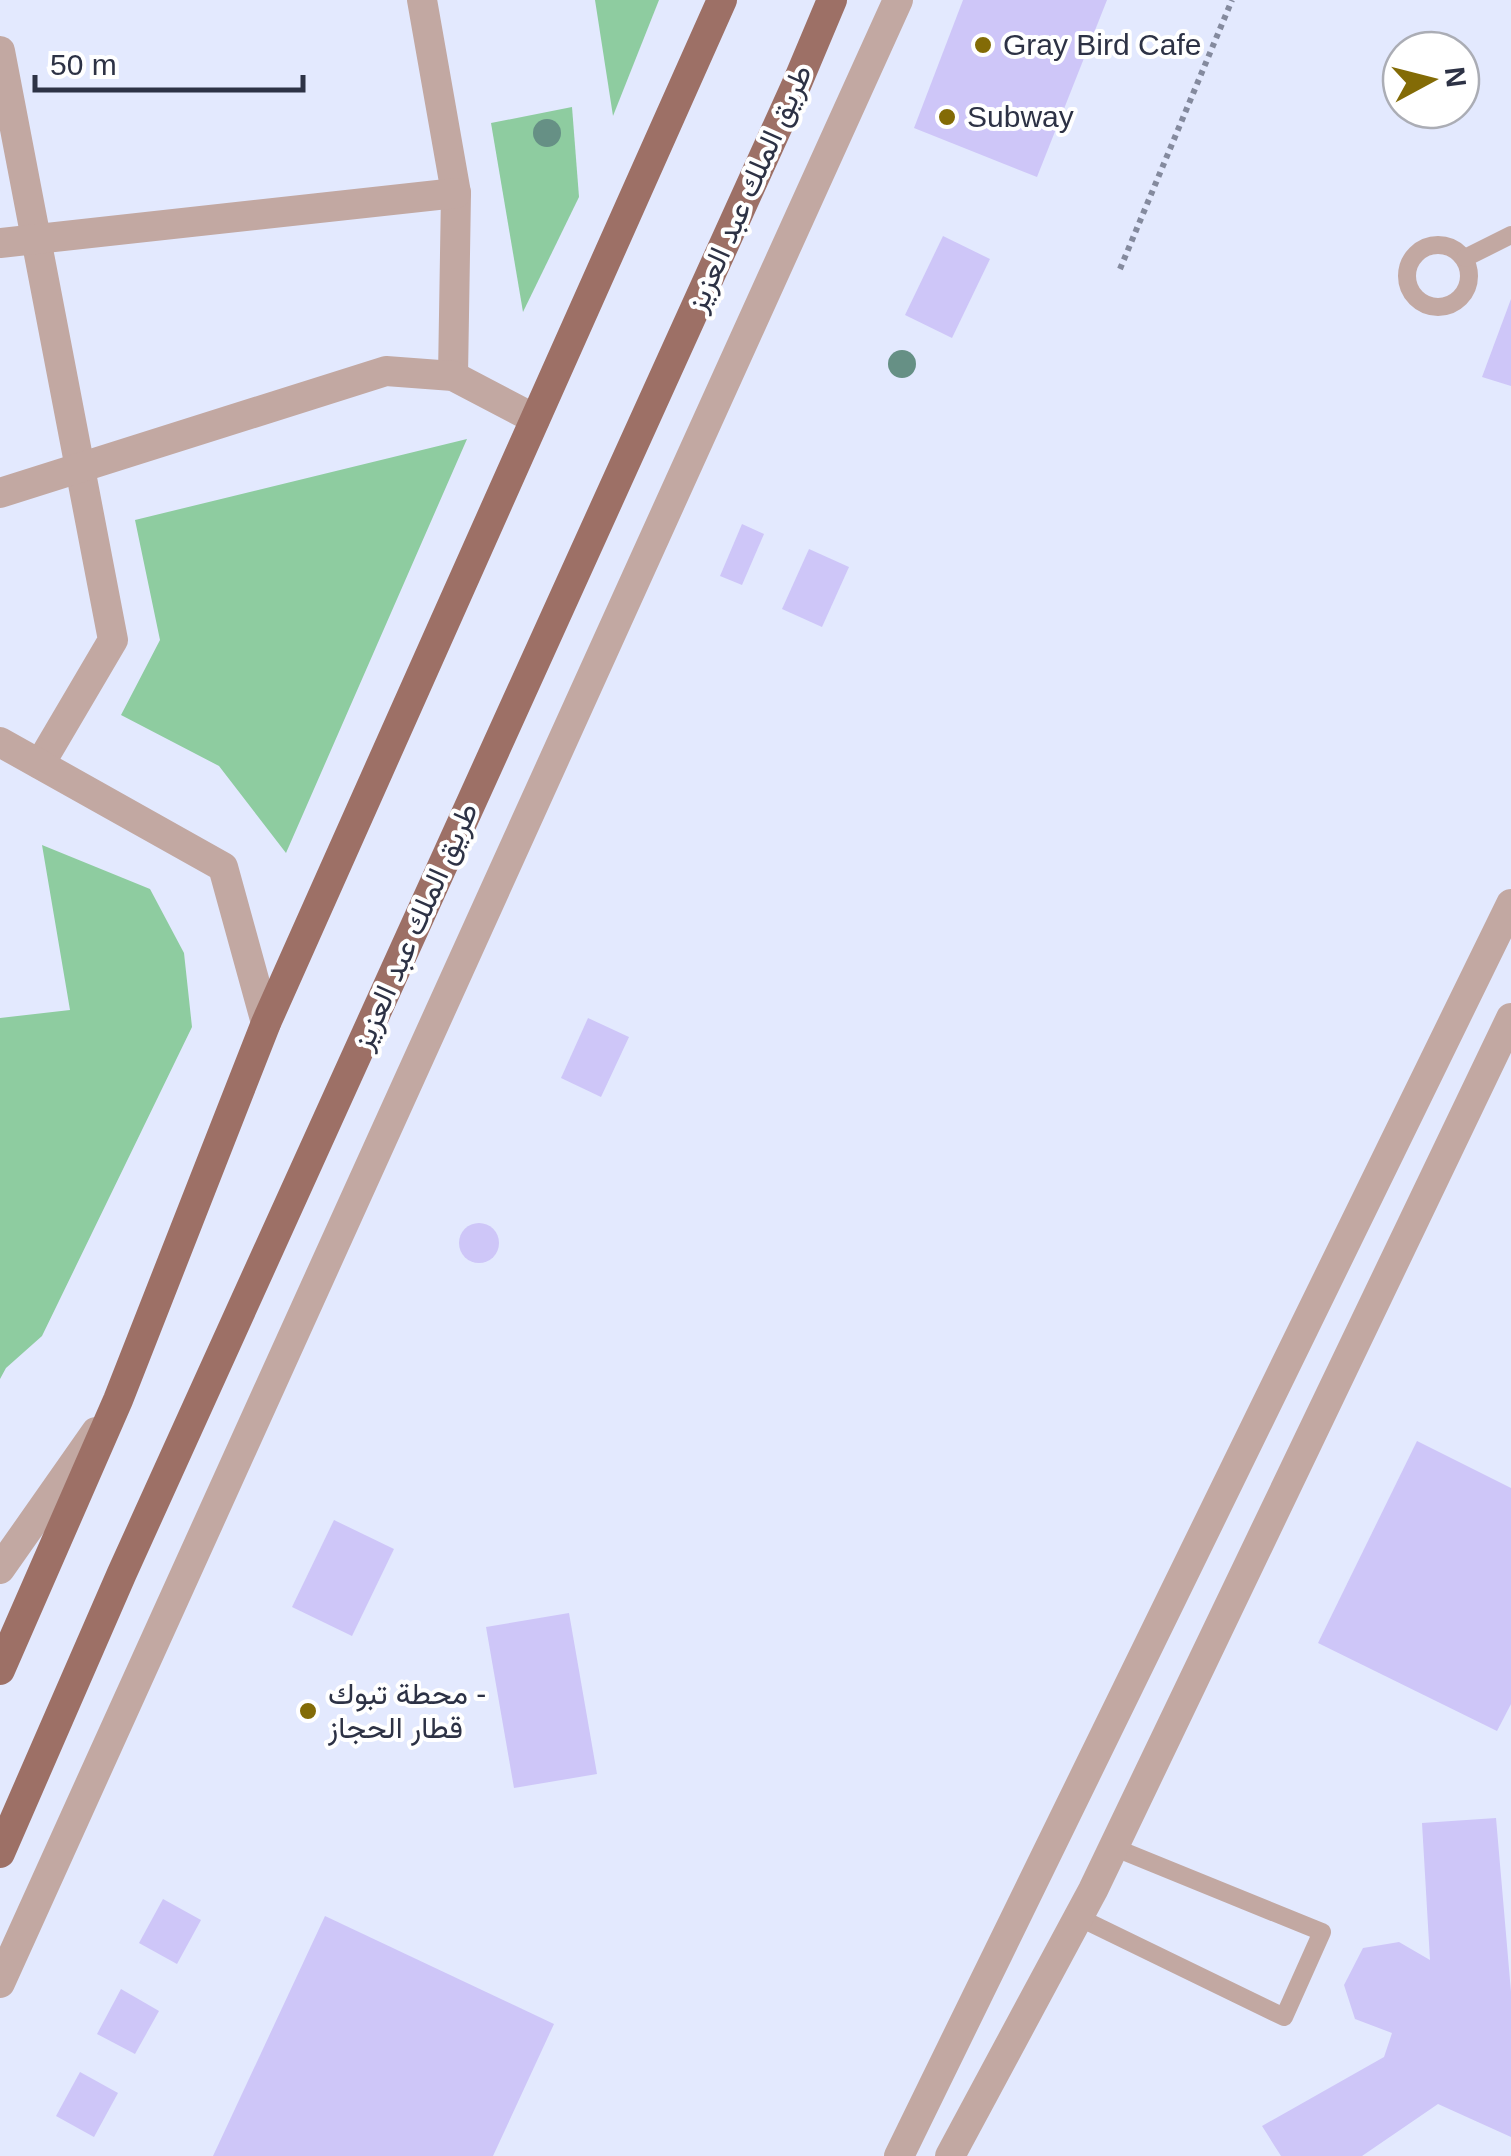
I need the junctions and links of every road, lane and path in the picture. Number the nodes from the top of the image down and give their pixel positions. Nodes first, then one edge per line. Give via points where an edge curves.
1 (422, 0) edge
2 (722, 0) edge
3 (832, 0) edge
4 (898, 0) edge
5 (1232, 0) edge
6 (0, 51) edge
7 (456, 193) junction
8 (1511, 235) edge
9 (36, 238) junction
10 (0, 243) edge
11 (1465, 258) dead end
12 (1120, 269) dead end
13 (453, 376) junction
14 (535, 419) junction
15 (80, 468) junction
16 (0, 493) edge
17 (0, 742) edge
18 (40, 764) junction
19 (1511, 904) edge
20 (1511, 1018) edge
21 (266, 1023) junction
22 (118, 1400) junction
23 (0, 1569) edge
24 (0, 1670) edge
25 (1114, 1847) junction
26 (0, 1853) edge
27 (1078, 1917) junction
28 (0, 1982) edge
29 (899, 2156) edge
30 (950, 2156) edge

1 - 7 street
2 - 14 main road
3 - 26 main road, طريق الملك عبد العزيز
4 - 28 street
5 - 12 path
6 - 9 street
7 - 9 street
7 - 13 street
8 - 11 lane
9 - 10 street
9 - 15 street
13 - 14 street
13 - 15 street via 386,371
14 - 21 main road
15 - 16 street
15 - 18 street via 113,640
17 - 18 street
18 - 21 street via 223,868
19 - 29 street
20 - 25 street
21 - 22 main road
22 - 23 street
22 - 24 main road
25 - 27 street
25 - 27 lane via 1322,1932 1284,2018
27 - 30 street

